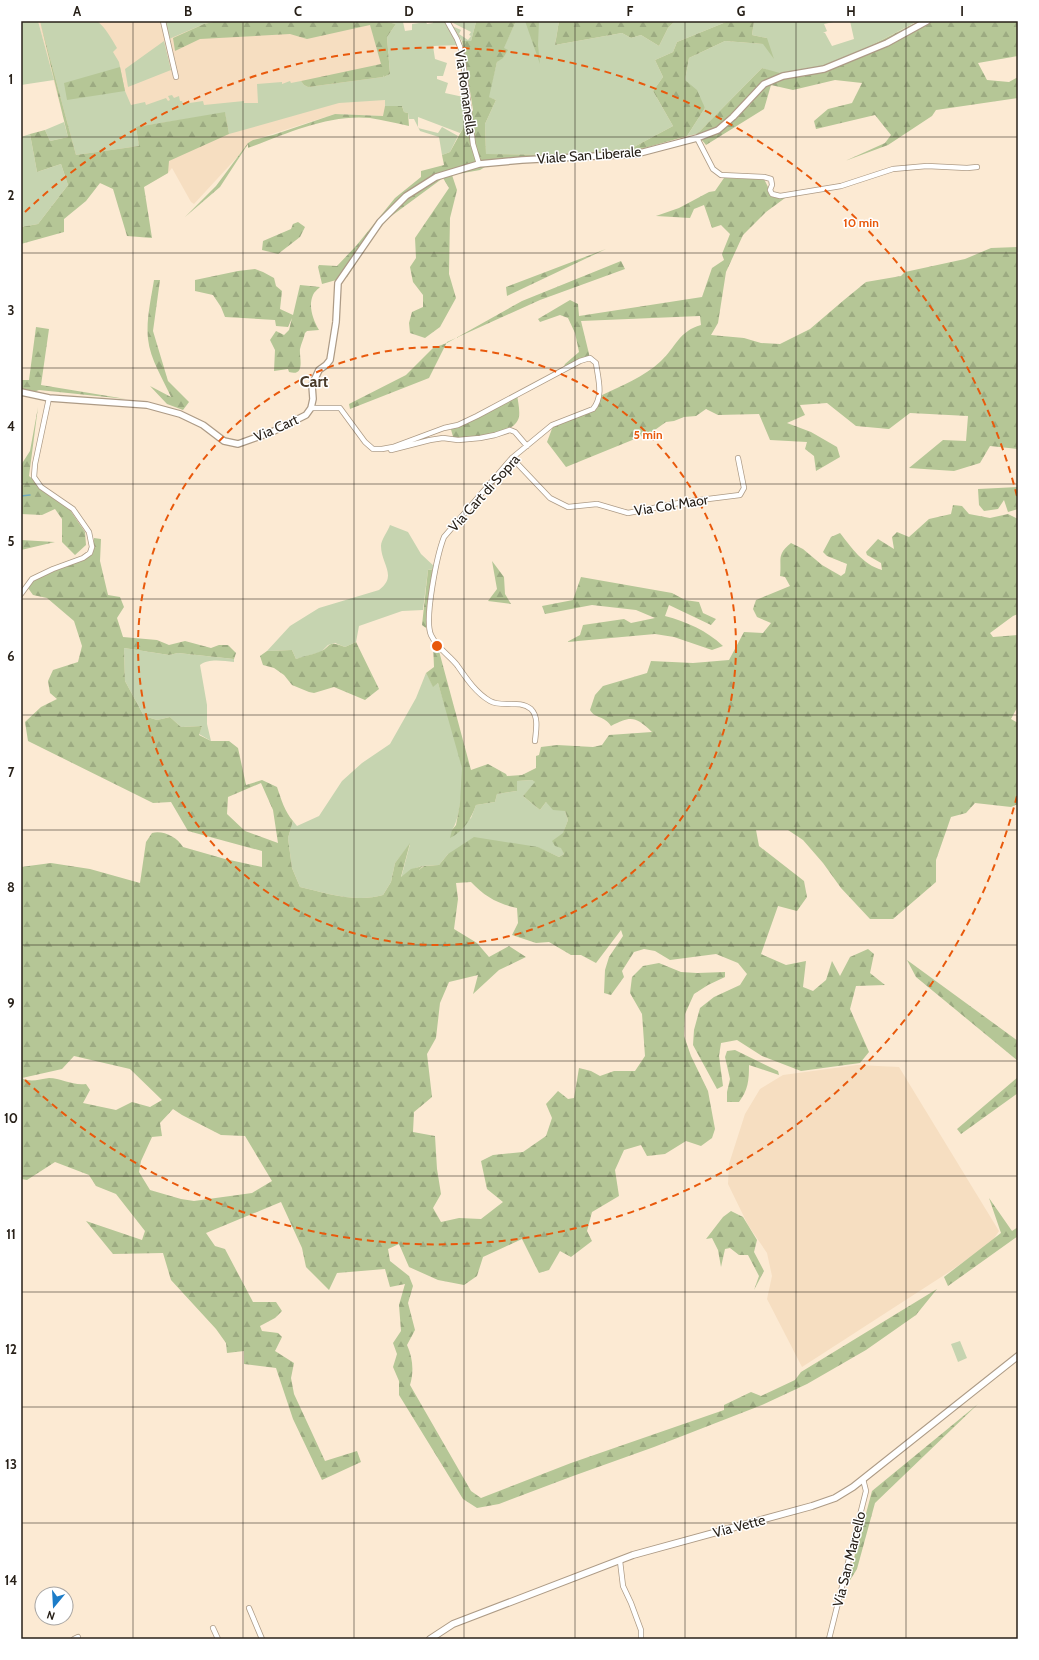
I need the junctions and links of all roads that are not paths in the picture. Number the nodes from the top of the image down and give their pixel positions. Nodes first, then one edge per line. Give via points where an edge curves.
1 (163, 21) edge
2 (447, 21) edge
3 (926, 21) edge
4 (176, 77) dead end
5 (697, 138) junction
6 (479, 164) junction
7 (977, 167) dead end
8 (21, 392) edge
9 (49, 398) junction
10 (311, 408) junction
11 (527, 446) junction
12 (373, 449) junction
13 (512, 458) junction
14 (738, 458) dead end
15 (21, 594) edge
16 (535, 741) dead end
17 (1018, 1356) edge
18 (863, 1479) junction
19 (620, 1560) junction
20 (249, 1608) dead end
21 (213, 1628) dead end
22 (218, 1639) edge
23 (262, 1639) edge
24 (430, 1639) edge
25 (641, 1639) edge
26 (829, 1639) edge

1 - 4 street
2 - 6 street, Via Romanella via 462,52 473,144
3 - 5 street, Viale San Liberale via 887,43 824,69 783,76 764,84 718,130
5 - 6 street, Viale San Liberale via 636,154
5 - 7 street via 713,169 721,175 771,179 772,194 780,196 841,186 893,169 927,166
6 - 10 street, Via Cart via 436,177 406,196 380,222 338,283 336,322 330,360 319,370 312,385
8 - 9 street, Via Cart
9 - 10 street, Via Cart via 147,405 180,414 203,425 224,441 238,444 274,431 306,415
9 - 15 street via 34,478 41,487 73,509 89,532 92,547 90,553 83,558 32,579
10 - 12 street via 340,408
11 - 12 street via 510,430 480,438 443,438 399,449
11 - 12 street, Via Cart di Sopra via 552,425 593,409 598,403 600,396 596,363 590,358 458,425 393,447
11 - 13 street, Via Cart di Sopra
13 - 14 street, Via Col Maor via 550,498 568,507 597,504 628,513 740,495 744,488
13 - 16 street, Via Cart di Sopra via 444,537 438,553 428,623 438,646 454,661 473,688 498,704 520,704 532,710 536,719
17 - 18 main road, Via Vette
18 - 19 main road, Via Vette via 835,1498 812,1506
18 - 26 street, Via San Marcello via 866,1491
19 - 24 main road, Via Vette via 453,1624
19 - 25 street via 623,1586 631,1602
20 - 23 street
21 - 22 street

